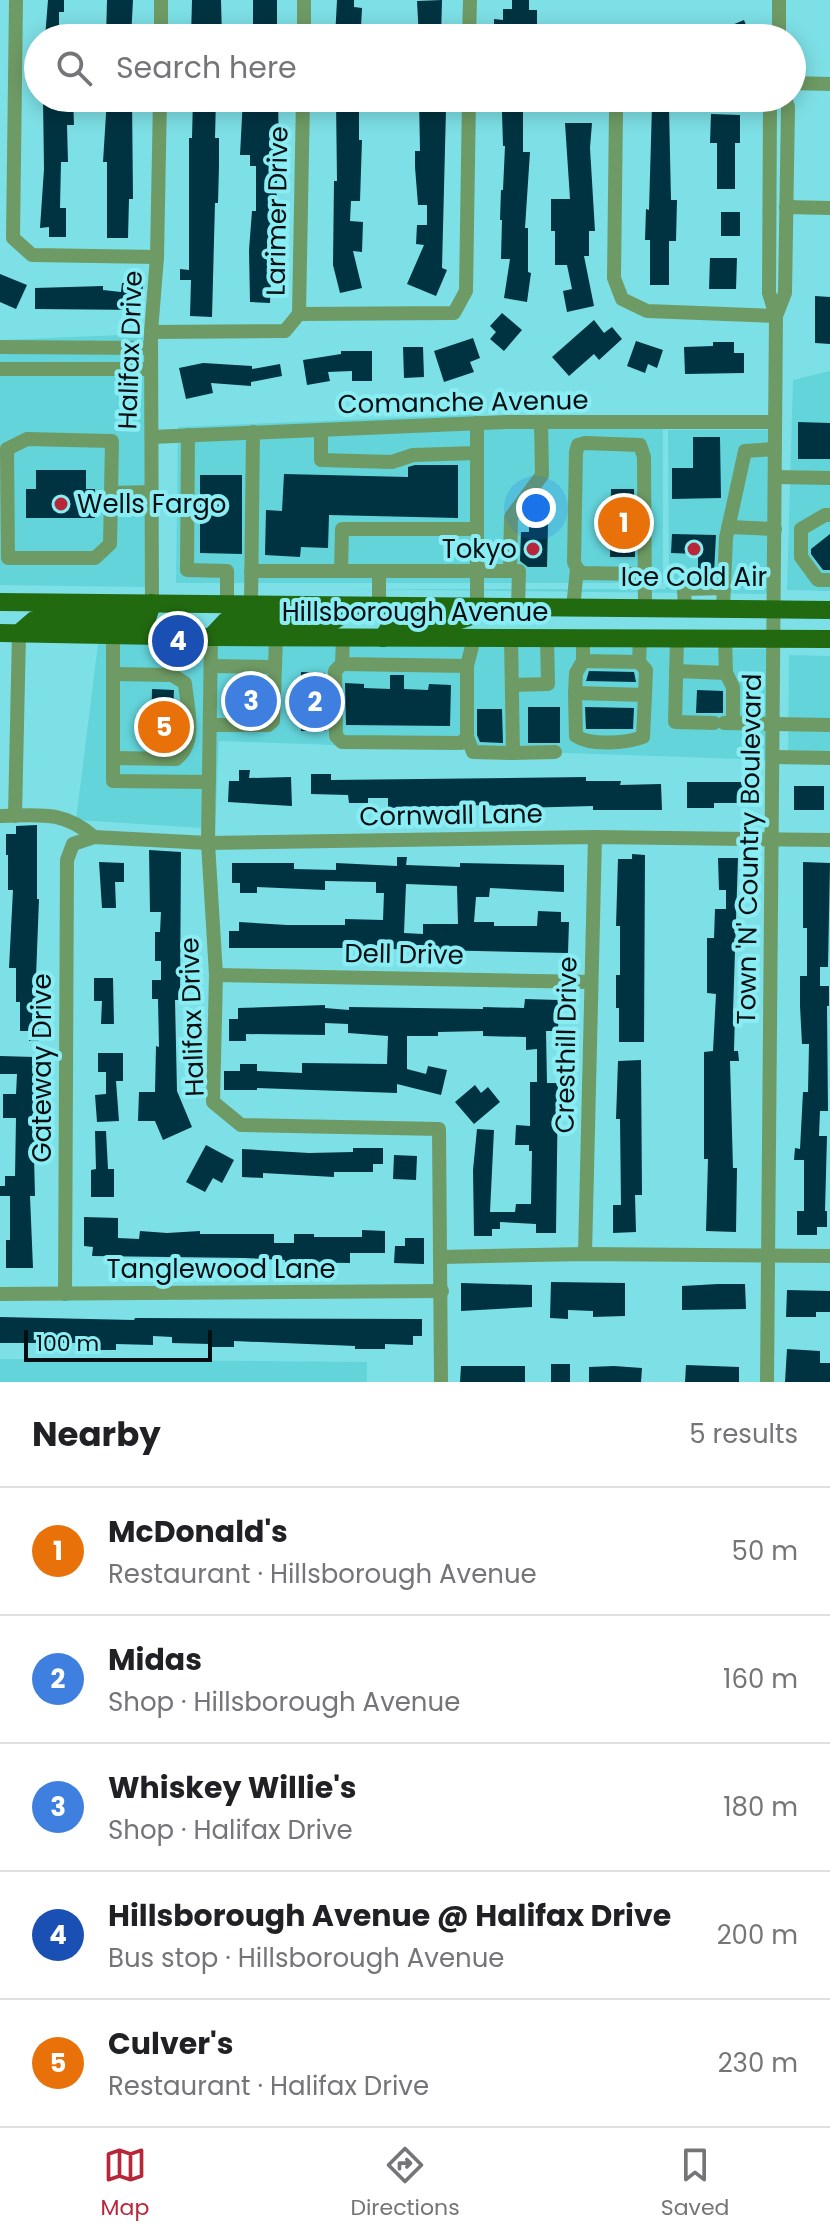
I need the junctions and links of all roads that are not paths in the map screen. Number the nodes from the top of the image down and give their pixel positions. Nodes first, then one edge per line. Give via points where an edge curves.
1 (16, 0) edge
2 (161, 0) edge
3 (304, 0) edge
4 (470, 0) edge
5 (779, 0) edge
6 (161, 24) edge
7 (304, 24) edge
8 (469, 24) edge
9 (779, 24) edge
10 (806, 83) edge
11 (830, 84) edge
12 (160, 112) edge
13 (303, 112) edge
14 (469, 112) edge
15 (616, 112) edge
16 (770, 112) edge
17 (788, 112) edge
18 (786, 207) junction
19 (830, 208) edge
20 (157, 257) junction
21 (299, 314) junction
22 (776, 316) junction
23 (151, 332) junction
24 (0, 347) edge
25 (151, 348) junction
26 (0, 369) edge
27 (151, 369) junction
28 (541, 422) junction
29 (645, 422) junction
30 (775, 422) junction
31 (477, 423) junction
32 (321, 430) junction
33 (253, 432) junction
34 (188, 435) junction
35 (152, 437) junction
36 (640, 445) junction
37 (775, 449) junction
38 (477, 453) junction
39 (775, 477) junction
40 (830, 478) edge
41 (152, 492) junction
42 (111, 493) junction
43 (830, 515) edge
44 (728, 527) junction
45 (477, 529) junction
46 (801, 529) junction
47 (775, 530) junction
48 (4, 558) edge
49 (577, 569) junction
50 (251, 571) junction
51 (341, 571) junction
52 (379, 571) junction
53 (477, 571) junction
54 (510, 571) junction
55 (644, 571) junction
56 (830, 580) edge
57 (724, 588) junction
58 (0, 602) edge
59 (152, 603) junction
60 (227, 604) junction
61 (251, 604) junction
62 (357, 606) junction
63 (379, 606) junction
64 (477, 607) junction
65 (518, 607) junction
66 (573, 608) junction
67 (645, 608) junction
68 (685, 609) junction
69 (723, 609) junction
70 (776, 610) junction
71 (830, 610) edge
72 (9, 633) edge
73 (113, 635) junction
74 (211, 637) junction
75 (276, 638) junction
76 (343, 638) junction
77 (383, 638) junction
78 (474, 638) junction
79 (511, 638) junction
80 (547, 638) junction
81 (583, 638) junction
82 (640, 639) junction
83 (677, 639) junction
84 (725, 639) junction
85 (775, 639) junction
86 (830, 639) edge
87 (583, 661) junction
88 (639, 662) junction
89 (342, 664) junction
90 (211, 666) junction
91 (467, 666) junction
92 (275, 667) junction
93 (676, 671) junction
94 (726, 673) junction
95 (113, 674) junction
96 (512, 685) junction
97 (575, 693) junction
98 (645, 695) junction
99 (724, 723) junction
100 (210, 725) junction
101 (774, 725) junction
102 (830, 725) edge
103 (467, 737) junction
104 (555, 752) dead end
105 (513, 753) junction
106 (774, 757) junction
107 (113, 758) junction
108 (830, 758) edge
109 (209, 782) junction
110 (7, 816) edge
111 (94, 837) junction
112 (595, 837) junction
113 (773, 839) junction
114 (830, 840) edge
115 (208, 843) junction
116 (73, 844) joint
117 (216, 975) junction
118 (591, 982) junction
119 (585, 1254) junction
120 (768, 1255) junction
121 (830, 1256) edge
122 (442, 1257) junction
123 (442, 1291) junction
124 (0, 1294) edge
125 (65, 1294) junction
126 (441, 1382) edge
127 (767, 1382) edge

1 - 20 street via 13,238 32,255
2 - 6 street
3 - 7 street
4 - 8 street
5 - 9 street
10 - 11 street
12 - 20 street, Halifax Drive
13 - 21 street, Larimer Drive
14 - 21 street via 466,291 454,313
15 - 22 street via 614,278 622,299 647,311
16 - 22 street, Town 'N' Country Boulevard via 769,293
17 - 18 street, Town 'N' Country Boulevard
18 - 19 street
18 - 22 street, Town 'N' Country Boulevard via 785,293
20 - 23 street, Halifax Drive
21 - 23 street, Larimer Drive via 285,331
22 - 30 street, Town 'N' Country Boulevard
23 - 25 street, Halifax Drive
24 - 25 street
25 - 27 street, Halifax Drive
26 - 27 street
27 - 35 street, Halifax Drive
28 - 29 street, Comanche Avenue
28 - 31 street, Comanche Avenue
28 - 54 street via 542,475 511,517
29 - 30 street, Comanche Avenue
29 - 36 street
30 - 37 street, Town 'N' Country Boulevard
31 - 32 street, Comanche Avenue
31 - 38 street
32 - 33 street, Comanche Avenue
32 - 38 street via 321,460 392,462 413,455
33 - 34 street, Comanche Avenue
33 - 50 street
34 - 35 street, Comanche Avenue
34 - 60 street via 187,570 227,571
35 - 41 street, Halifax Drive
36 - 49 street via 578,445
36 - 55 street
37 - 39 street, Town 'N' Country Boulevard
37 - 44 street via 745,451
38 - 45 street
39 - 40 street
39 - 47 street, Town 'N' Country Boulevard
41 - 42 street
41 - 59 street, Halifax Drive
42 - 48 street via 110,544 95,558
42 - 48 street via 112,441 27,439 7,449
43 - 46 street
44 - 47 street
44 - 57 street
45 - 51 street via 342,529
45 - 53 street
46 - 47 street
46 - 56 street via 801,557 818,580
47 - 70 street, Town 'N' Country Boulevard
49 - 55 street
49 - 66 street
50 - 51 street
50 - 61 street
51 - 52 street
52 - 53 street
52 - 63 street
53 - 54 street
53 - 64 street
54 - 65 street via 519,571
55 - 67 street
57 - 68 street via 684,589
57 - 69 street
58 - 59 main road, Hillsborough Avenue
59 - 60 main road, Hillsborough Avenue
59 - 72 main road via 147,619 34,620
60 - 61 main road, Hillsborough Avenue
61 - 62 main road, Hillsborough Avenue
62 - 63 main road, Hillsborough Avenue
62 - 74 main road via 333,621 226,621
63 - 64 main road, Hillsborough Avenue
64 - 65 main road, Hillsborough Avenue
64 - 77 main road via 457,621 390,626
65 - 66 main road, Hillsborough Avenue
66 - 67 main road, Hillsborough Avenue
67 - 68 main road, Hillsborough Avenue
68 - 69 main road, Hillsborough Avenue
69 - 70 main road, Hillsborough Avenue
70 - 71 main road, Hillsborough Avenue
70 - 85 street, Town 'N' Country Boulevard
72 - 73 main road, Hillsborough Avenue
72 - 110 street
73 - 74 main road, Hillsborough Avenue
73 - 95 street
74 - 75 main road, Hillsborough Avenue
74 - 90 street, Halifax Drive
75 - 76 main road, Hillsborough Avenue
75 - 92 street
76 - 77 main road, Hillsborough Avenue
76 - 89 street
77 - 78 main road, Hillsborough Avenue
78 - 79 main road, Hillsborough Avenue
78 - 91 street
79 - 80 main road, Hillsborough Avenue
79 - 96 street
80 - 81 main road, Hillsborough Avenue
80 - 96 street via 548,684
81 - 82 main road, Hillsborough Avenue
81 - 87 street
82 - 83 main road, Hillsborough Avenue
82 - 88 street
83 - 84 main road, Hillsborough Avenue
83 - 93 street
84 - 85 main road, Hillsborough Avenue
84 - 94 street
85 - 86 main road, Hillsborough Avenue
85 - 101 street, Town 'N' Country Boulevard
87 - 88 street
87 - 97 street
88 - 98 street via 646,670
89 - 91 street
89 - 103 street via 335,671 335,684 336,736 342,742 461,743
90 - 92 street
90 - 100 street, Halifax Drive
91 - 103 street
92 - 100 street via 273,721
93 - 94 street
93 - 99 street via 675,722
94 - 99 street via 733,687
95 - 107 street
95 - 107 street via 172,675 185,683 189,742 176,759
96 - 105 street
97 - 98 street
97 - 98 street via 576,736 589,741 643,737
99 - 101 street
100 - 109 street, Halifax Drive
101 - 102 street
101 - 106 street, Town 'N' Country Boulevard
103 - 105 street via 473,752
104 - 105 street
106 - 108 street
106 - 113 street, Town 'N' Country Boulevard
107 - 109 street via 113,781
109 - 115 street, Halifax Drive
110 - 111 street via 49,815 78,823
111 - 115 street, Cornwall Lane
111 - 116 street, Cornwall Lane
112 - 113 street, Cornwall Lane
112 - 115 street, Cornwall Lane
112 - 118 street, Cresthill Drive
113 - 114 street, Cornwall Lane
113 - 120 street, Town 'N' Country Boulevard
115 - 117 street, Halifax Drive
116 - 125 street, Gateway Drive via 67,860
117 - 118 street, Dell Drive
117 - 122 street, Halifax Drive via 213,1102 241,1125 439,1129
118 - 119 street, Cresthill Drive
119 - 120 street
119 - 122 street
120 - 121 street
120 - 127 street, Town 'N' Country Boulevard
122 - 123 street, Halifax Drive
123 - 125 street, Tanglewood Lane
123 - 126 street, Halifax Drive
124 - 125 street, Tanglewood Lane

